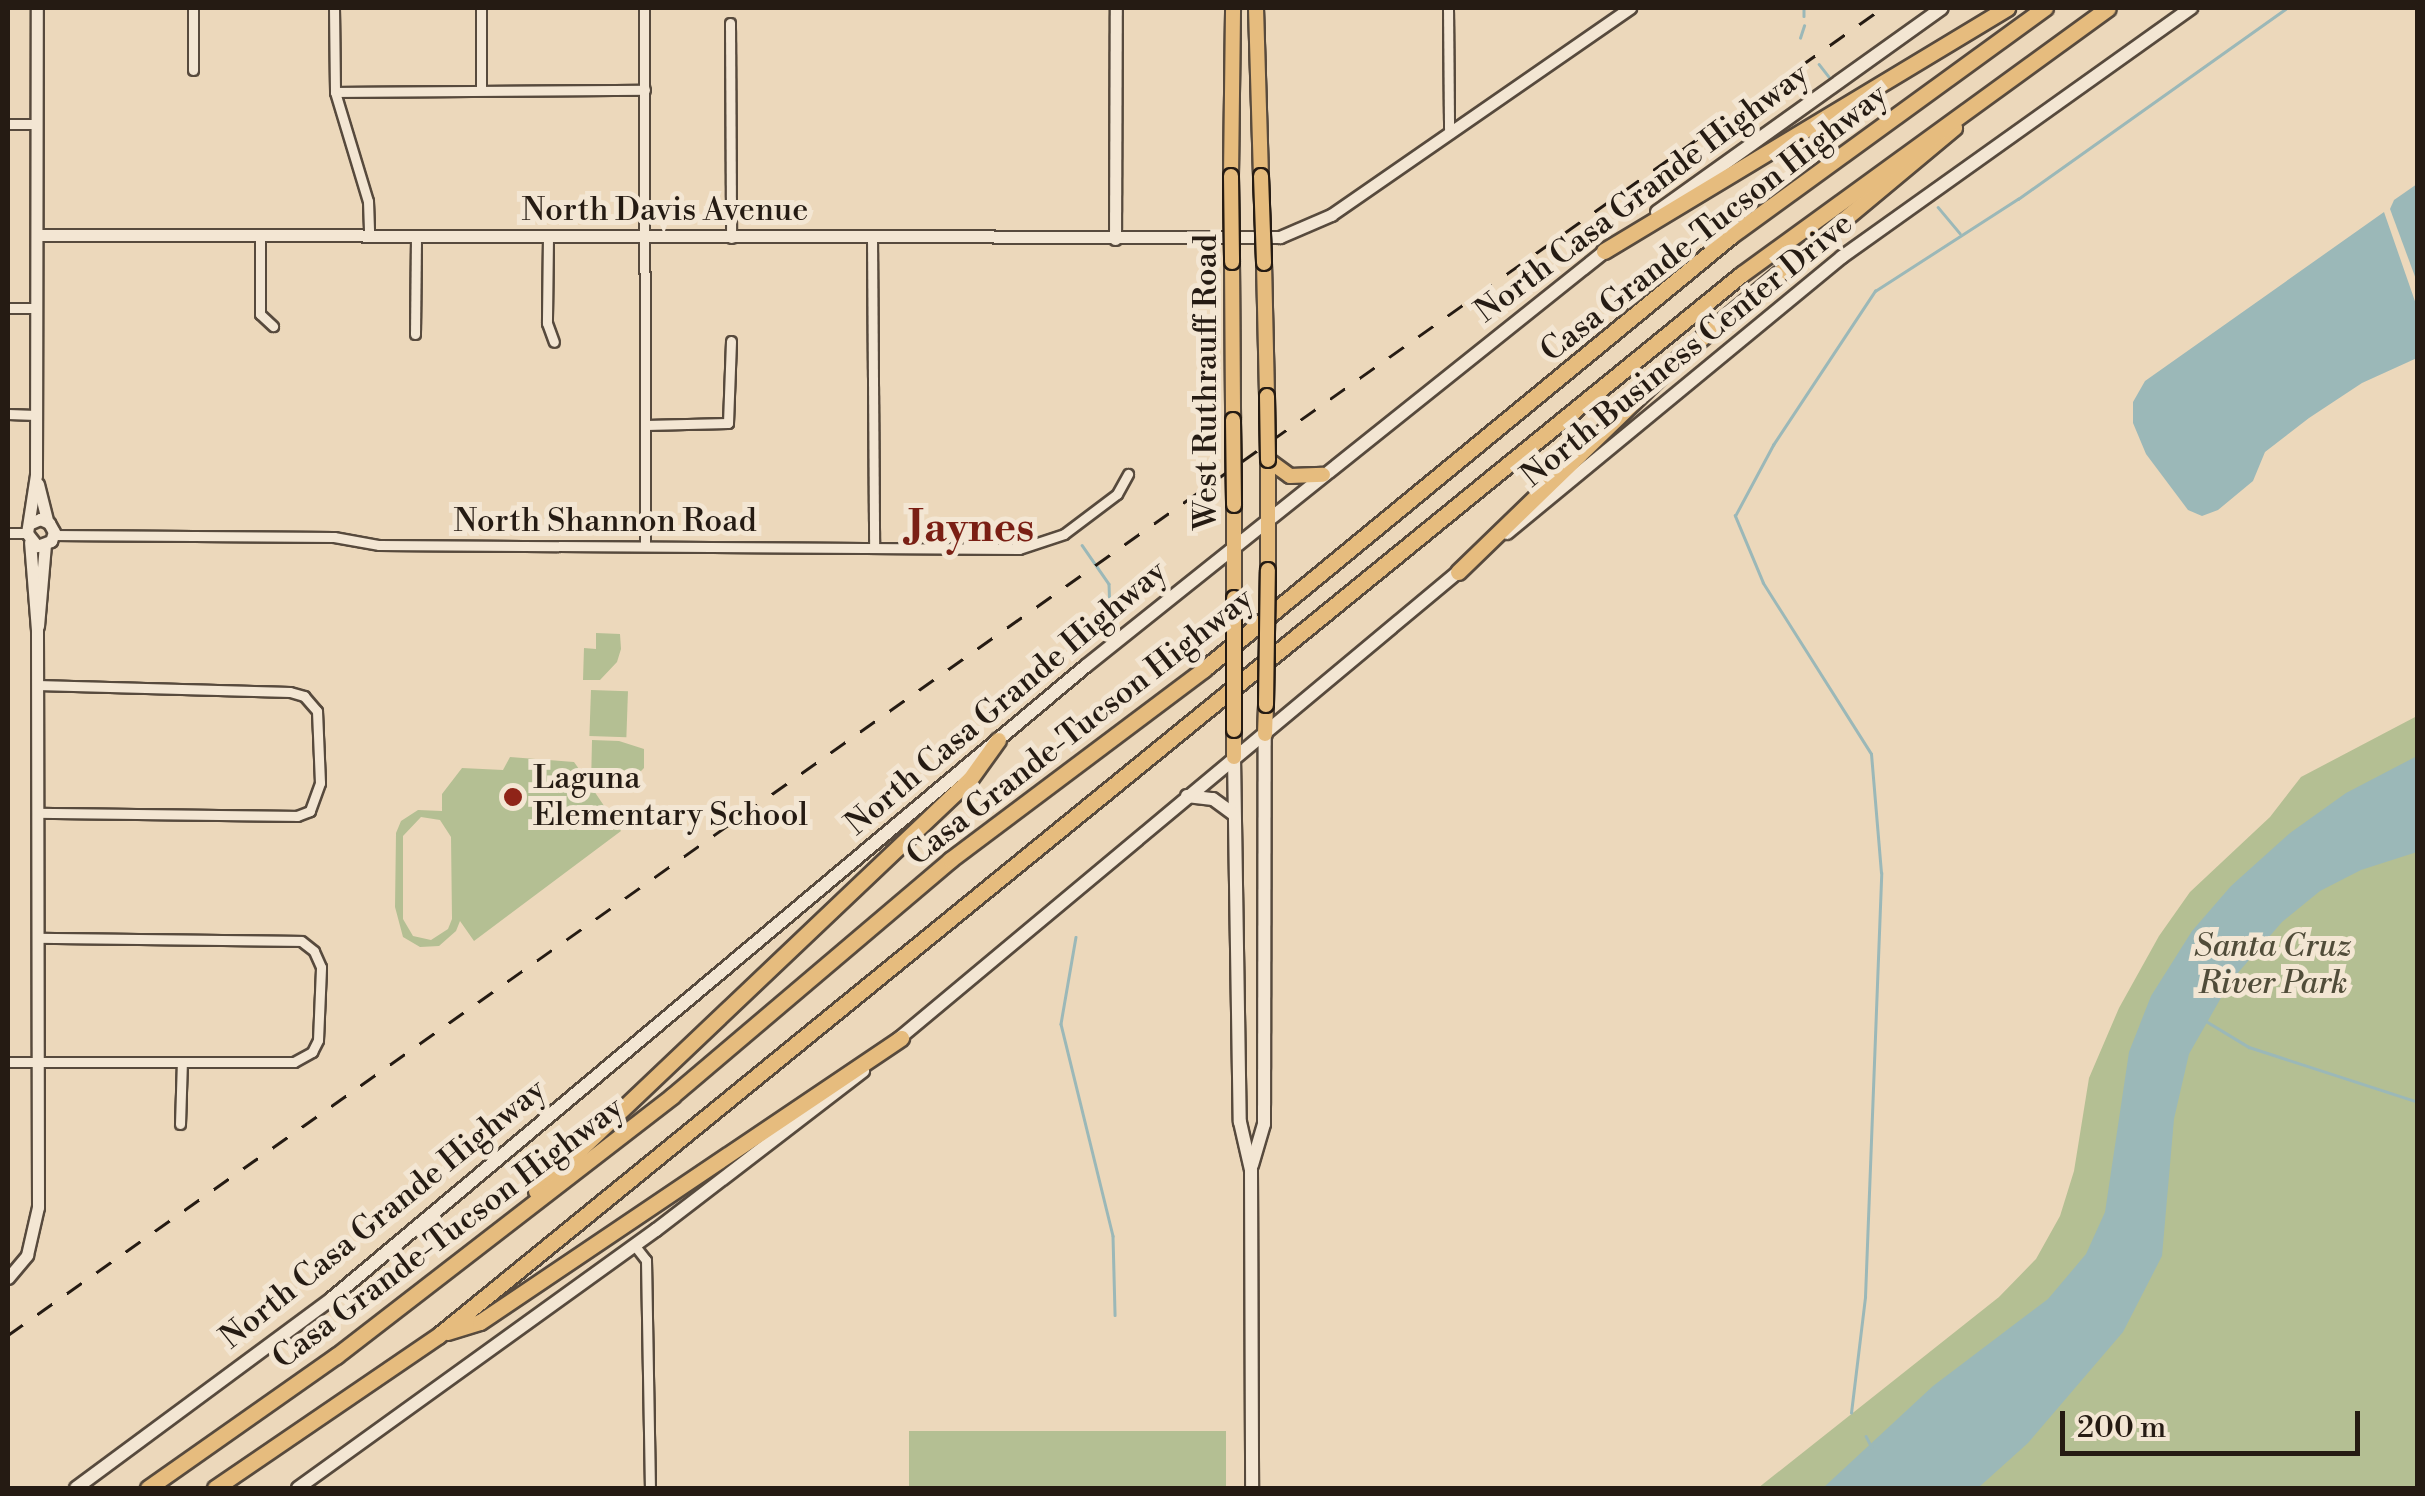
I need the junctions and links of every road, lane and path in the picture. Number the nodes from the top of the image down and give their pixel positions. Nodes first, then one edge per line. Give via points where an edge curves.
1 (37, 8) edge
2 (193, 8) edge
3 (334, 8) edge
4 (481, 8) edge
5 (644, 8) edge
6 (1116, 8) edge
7 (1234, 8) edge
8 (1256, 8) edge
9 (1448, 8) edge
10 (1630, 8) edge
11 (1942, 8) edge
12 (2007, 8) edge
13 (2045, 8) edge
14 (2108, 8) edge
15 (2191, 8) edge
16 (730, 23) dead end
17 (2041, 55) junction
18 (193, 70) dead end
19 (481, 90) junction
20 (645, 90) junction
21 (335, 92) junction
22 (8, 124) edge
23 (36, 124) junction
24 (1449, 134) junction
25 (37, 234) junction
26 (260, 236) junction
27 (370, 237) junction
28 (416, 237) junction
29 (548, 237) junction
30 (646, 238) junction
31 (731, 238) junction
32 (872, 238) junction
33 (1115, 240) junction
34 (1604, 252) junction
35 (8, 308) edge
36 (37, 308) junction
37 (272, 326) dead end
38 (415, 334) dead end
39 (731, 341) dead end
40 (554, 342) dead end
41 (8, 414) edge
42 (36, 414) junction
43 (646, 425) junction
44 (1271, 467) junction
45 (1128, 474) dead end
46 (36, 475) junction
47 (1322, 475) junction
48 (46, 520) junction
49 (1269, 520) junction
50 (29, 532) junction
51 (8, 533) edge
52 (49, 540) junction
53 (645, 544) junction
54 (1234, 546) junction
55 (874, 547) junction
56 (1458, 572) junction
57 (37, 630) junction
58 (37, 685) junction
59 (1265, 734) junction
60 (998, 740) junction
61 (1234, 757) junction
62 (1185, 796) junction
63 (38, 813) junction
64 (1234, 814) junction
65 (38, 938) junction
66 (901, 1038) junction
67 (38, 1060) junction
68 (8, 1062) edge
69 (182, 1062) junction
70 (180, 1124) dead end
71 (1251, 1170) junction
72 (498, 1230) junction
73 (635, 1246) junction
74 (8, 1278) edge
75 (439, 1334) junction
76 (76, 1488) edge
77 (148, 1488) edge
78 (214, 1488) edge
79 (298, 1488) edge
80 (650, 1488) edge
81 (1253, 1488) edge

1 - 23 street
2 - 18 street
3 - 21 street
4 - 19 street
5 - 20 street
6 - 33 street
7 - 54 main road, West Ruthrauff Road, bridge
8 - 44 main road, West Ruthrauff Road, bridge
9 - 24 street
10 - 24 street
11 - 34 main road, North Casa Grande Highway
12 - 34 highway
13 - 72 highway, Casa Grande-Tucson Highway via 1732,235 1204,669 950,860 672,1096
14 - 17 highway, Casa Grande-Tucson Highway
15 - 56 main road, North Business Center Drive via 1842,257
16 - 31 street
17 - 56 highway via 1686,351
17 - 75 highway, Casa Grande-Tucson Highway via 1742,274
19 - 20 street
19 - 21 street
20 - 30 street
21 - 27 street via 368,201
22 - 23 street
23 - 25 street
24 - 33 street, North Davis Avenue via 1292,234
25 - 26 street, North Davis Avenue
25 - 36 street
26 - 27 street, North Davis Avenue
26 - 37 street via 260,314
27 - 28 street, North Davis Avenue
28 - 29 street, North Davis Avenue
28 - 38 street
29 - 30 street, North Davis Avenue
29 - 40 street via 547,323
30 - 31 street, North Davis Avenue
30 - 43 street
31 - 32 street, North Davis Avenue
32 - 33 street, North Davis Avenue
32 - 55 street
34 - 47 main road, North Casa Grande Highway
35 - 36 street
36 - 42 street
39 - 43 street via 728,423
41 - 42 street
42 - 46 street
43 - 53 street
44 - 47 main road via 1290,476
44 - 49 main road, West Ruthrauff Road
45 - 55 street, North Shannon Road via 1117,494 1044,544
46 - 48 street
46 - 50 street
47 - 49 main road, North Casa Grande Highway
48 - 50 street
48 - 52 street
49 - 54 main road, North Casa Grande Highway
49 - 59 main road, West Ruthrauff Road, bridge
50 - 51 street
50 - 52 street
50 - 57 street
52 - 53 street, North Shannon Road
52 - 57 street
53 - 55 street, North Shannon Road
54 - 60 main road, North Casa Grande Highway
54 - 61 main road, West Ruthrauff Road, bridge
56 - 59 main road, North Business Center Drive
57 - 58 street
58 - 63 street
58 - 63 street via 304,696 317,711 320,783 310,811 297,816
59 - 61 main road, North Business Center Drive
59 - 71 main road via 1264,1124
60 - 72 highway via 970,779
60 - 76 main road, North Casa Grande Highway via 332,1299
61 - 62 main road
61 - 64 main road
62 - 64 main road via 1214,799
62 - 66 main road
63 - 65 street
64 - 71 main road via 1240,1122
65 - 67 street
65 - 69 street via 289,938 314,951 321,967 320,1026 308,1056 294,1062
66 - 73 main road
66 - 75 highway via 480,1322
67 - 68 street
67 - 69 street
67 - 74 street via 34,1234
69 - 70 street
71 - 81 main road
72 - 77 highway, Casa Grande-Tucson Highway via 336,1356
73 - 79 main road
73 - 80 street via 646,1260
75 - 78 highway, Casa Grande-Tucson Highway

